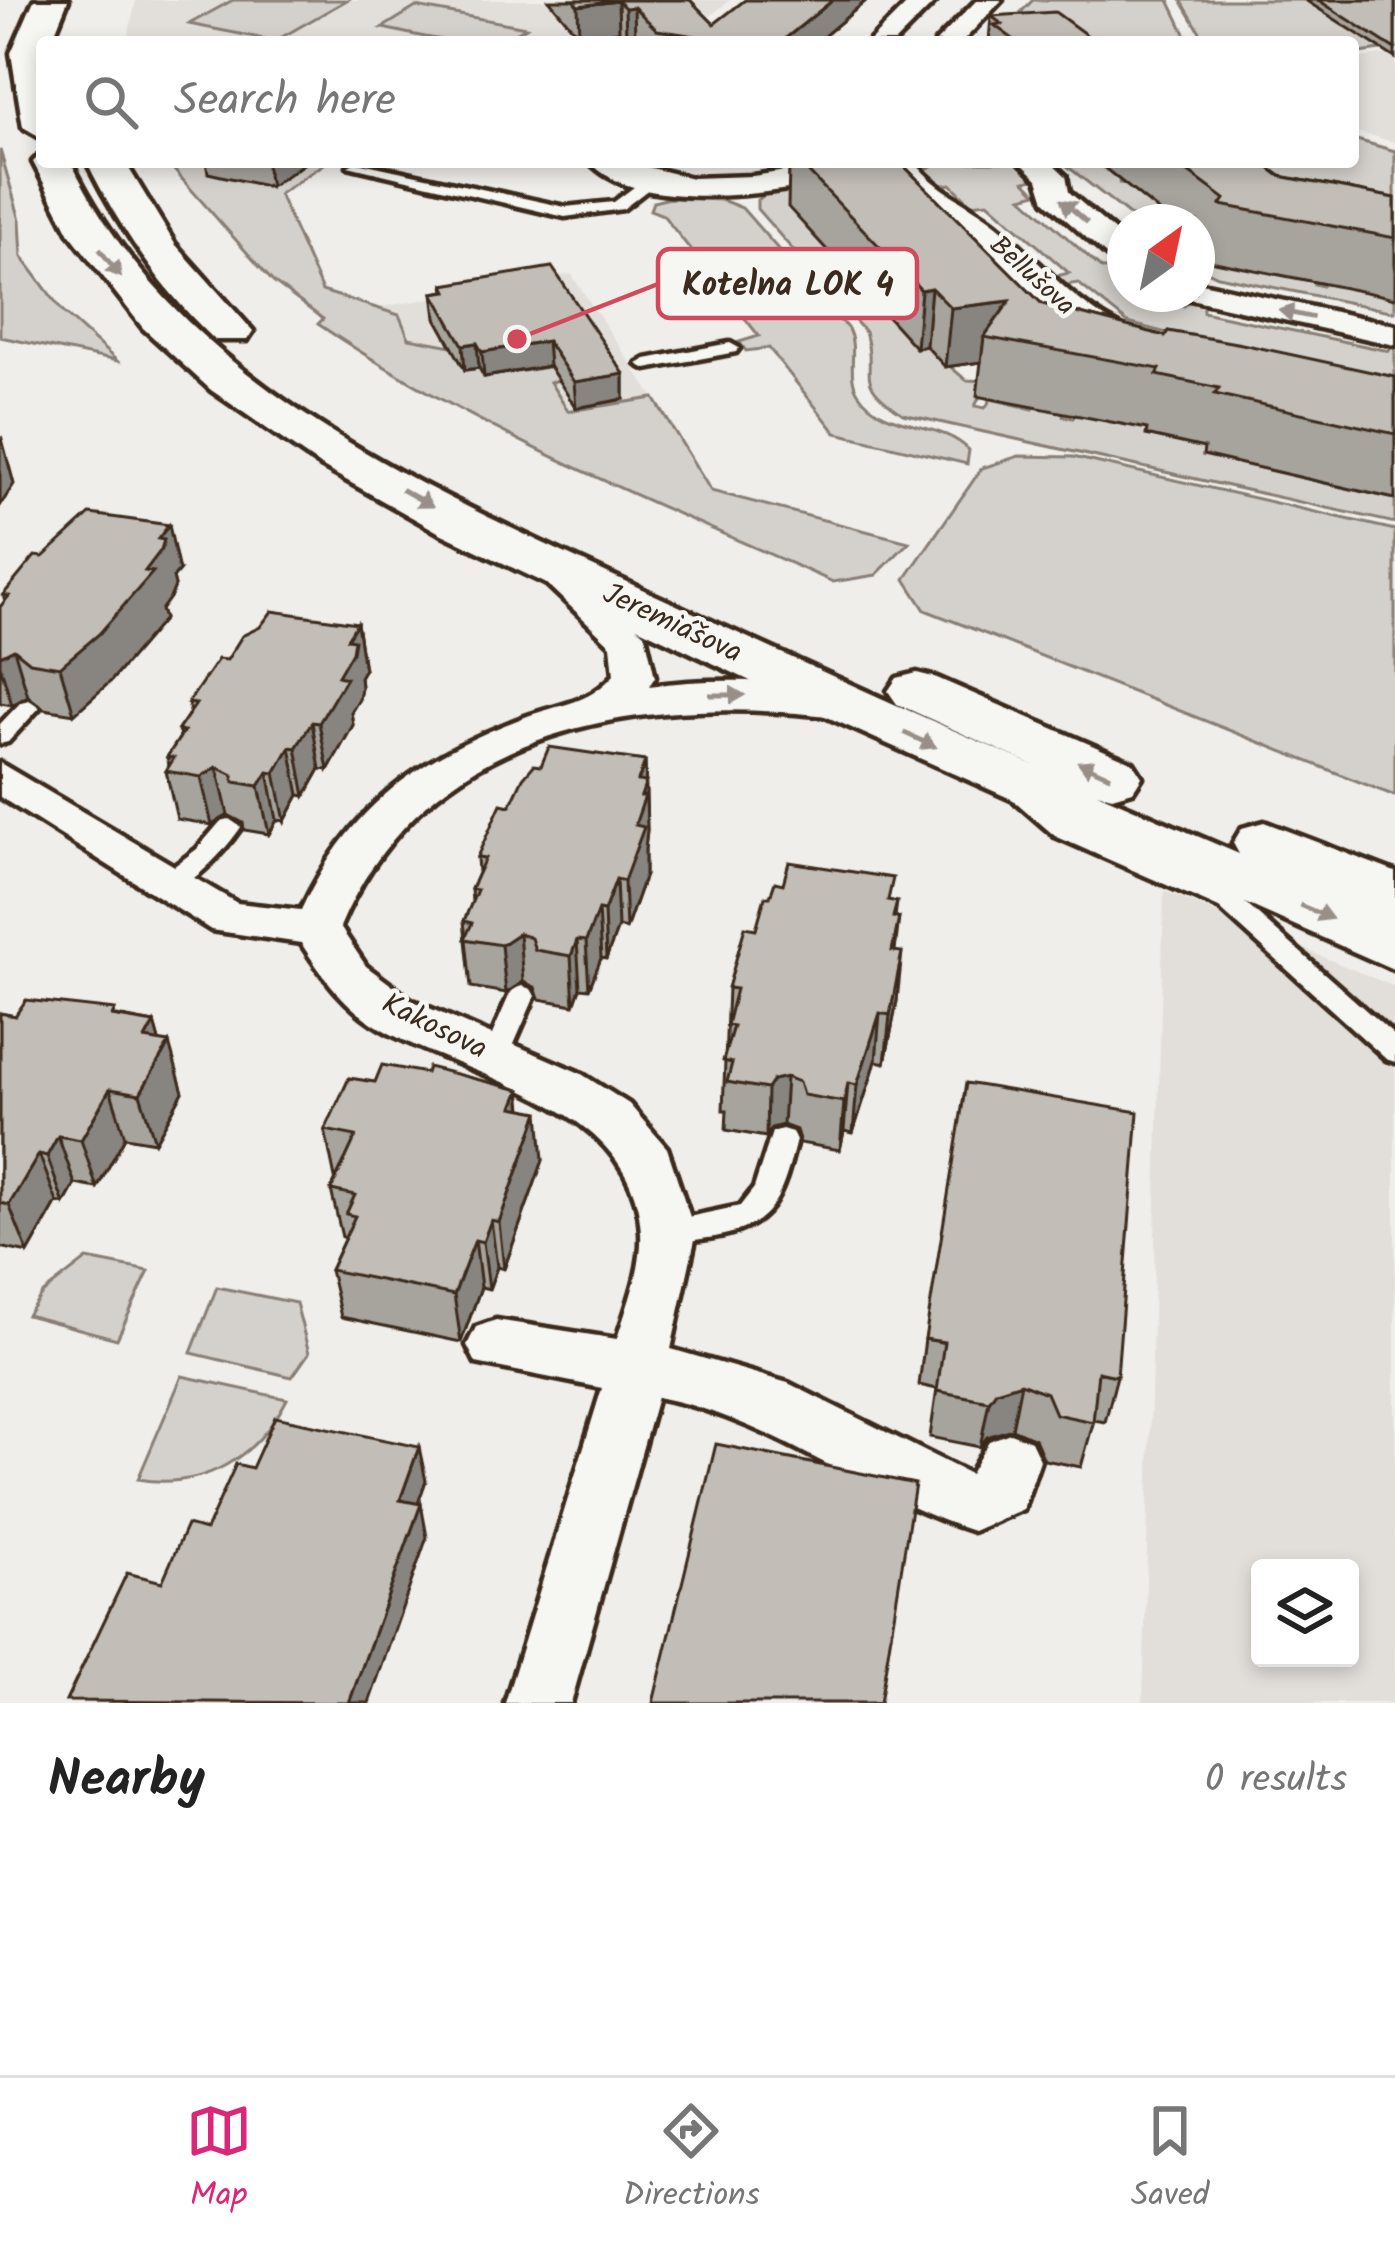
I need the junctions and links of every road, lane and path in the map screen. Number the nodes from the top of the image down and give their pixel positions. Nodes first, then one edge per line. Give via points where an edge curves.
1 (51, 0) edge
2 (925, 0) edge
3 (990, 0) edge
4 (886, 36) edge
5 (954, 36) edge
6 (24, 84) edge
7 (36, 113) edge
8 (55, 168) edge
9 (109, 168) edge
10 (364, 168) edge
11 (619, 168) edge
12 (854, 168) edge
13 (904, 168) edge
14 (1042, 168) edge
15 (651, 181) junction
16 (1107, 240) edge
17 (1215, 295) edge
18 (1395, 334) edge
19 (1146, 346) edge
20 (730, 348) dead end
21 (646, 364) dead end
22 (541, 561) junction
23 (611, 704) junction
24 (844, 705) junction
25 (29, 707) edge
26 (0, 737) edge
27 (998, 775) junction
28 (0, 777) edge
29 (229, 827) edge
30 (166, 885) junction
31 (1395, 897) edge
32 (316, 928) junction
33 (1395, 946) edge
34 (522, 996) dead end
35 (1391, 1042) edge
36 (495, 1058) junction
37 (782, 1140) dead end
38 (670, 1231) junction
39 (496, 1346) dead end
40 (636, 1371) junction
41 (1010, 1460) dead end
42 (538, 1703) edge

1 - 6 main road
2 - 4 street
3 - 5 street
6 - 7 main road
8 -> 22 main road, Jeremiášova via 77,219 181,341 296,427
31 -> 9 main road, Jeremiášova via 648,571 401,447 226,327 179,278
10 - 15 lane via 565,212 618,206
11 - 15 street
12 - 15 street via 732,189
13 - 19 street, Bellušova via 1064,308 1095,330
16 -> 14 street via 1055,195
18 -> 17 street
20 - 21 lane
22 - 23 street via 631,642 635,677
22 - 24 main road, Jeremiášova
23 -> 24 street via 734,694
23 - 32 street via 464,760 417,790 340,873
24 -> 27 main road, Jeremiášova
25 - 26 lane
27 -> 33 main road, Jeremiášova
27 - 35 lane via 1063,830 1228,902
28 - 30 street
29 - 30 lane
30 - 32 street via 227,918
32 - 36 street, Kakosova via 332,965 391,1012
34 - 36 lane
36 - 38 street, Kakosova via 594,1102 632,1139 657,1181
37 - 38 lane via 769,1197 757,1211
38 - 40 street
39 - 40 street
40 - 41 street via 769,1403 927,1491 973,1503 1001,1489
40 - 42 street

